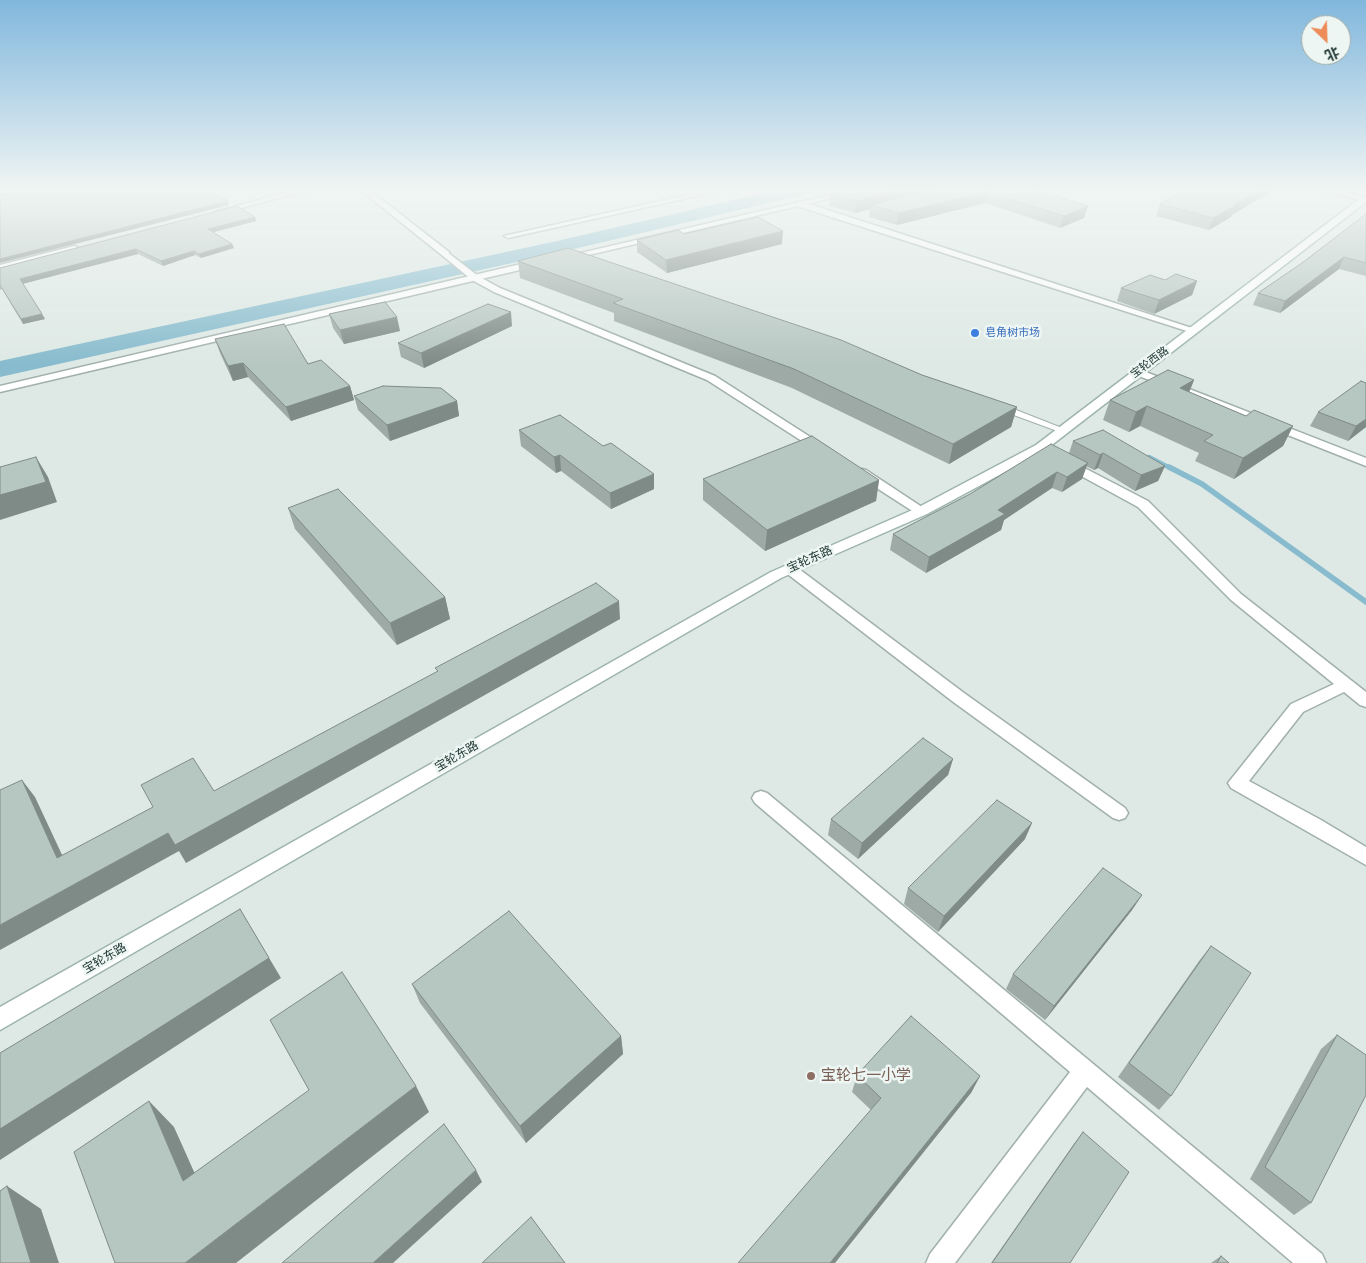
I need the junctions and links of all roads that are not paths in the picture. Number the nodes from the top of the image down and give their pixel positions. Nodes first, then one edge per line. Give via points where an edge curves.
1 (81, 247) edge
2 (437, 247) edge
3 (604, 247) edge
4 (937, 247) edge
5 (1302, 247) edge
6 (0, 268) edge
7 (471, 276) junction
8 (1193, 330) junction
9 (1138, 372) junction
10 (0, 389) edge
11 (997, 406) edge
12 (1063, 430) junction
13 (1040, 448) junction
14 (829, 453) edge
15 (1366, 462) edge
16 (854, 469) edge
17 (922, 511) junction
18 (790, 569) junction
19 (1344, 685) junction
20 (1366, 701) edge
21 (761, 798) dead end
22 (1119, 813) dead end
23 (1366, 857) edge
24 (0, 1019) edge
25 (1085, 1071) junction
26 (939, 1263) edge
27 (1313, 1263) edge

1 - 6 street
2 - 7 street
3 - 7 street
4 - 8 street
5 - 8 street, 宝轮西路
7 - 10 street
7 - 14 street via 497,290 711,378
8 - 9 street, 宝轮西路
9 - 12 street, 宝轮西路
9 - 15 street
11 - 12 lane
12 - 13 street, 宝轮西路
13 - 17 street, 宝轮西路
13 - 19 street via 1143,504 1236,596
16 - 17 street
17 - 18 street, 宝轮东路
18 - 22 street via 958,697
18 - 24 street, 宝轮东路
19 - 20 street
19 - 23 street via 1297,708 1237,782
21 - 25 street
25 - 26 street
25 - 27 street

